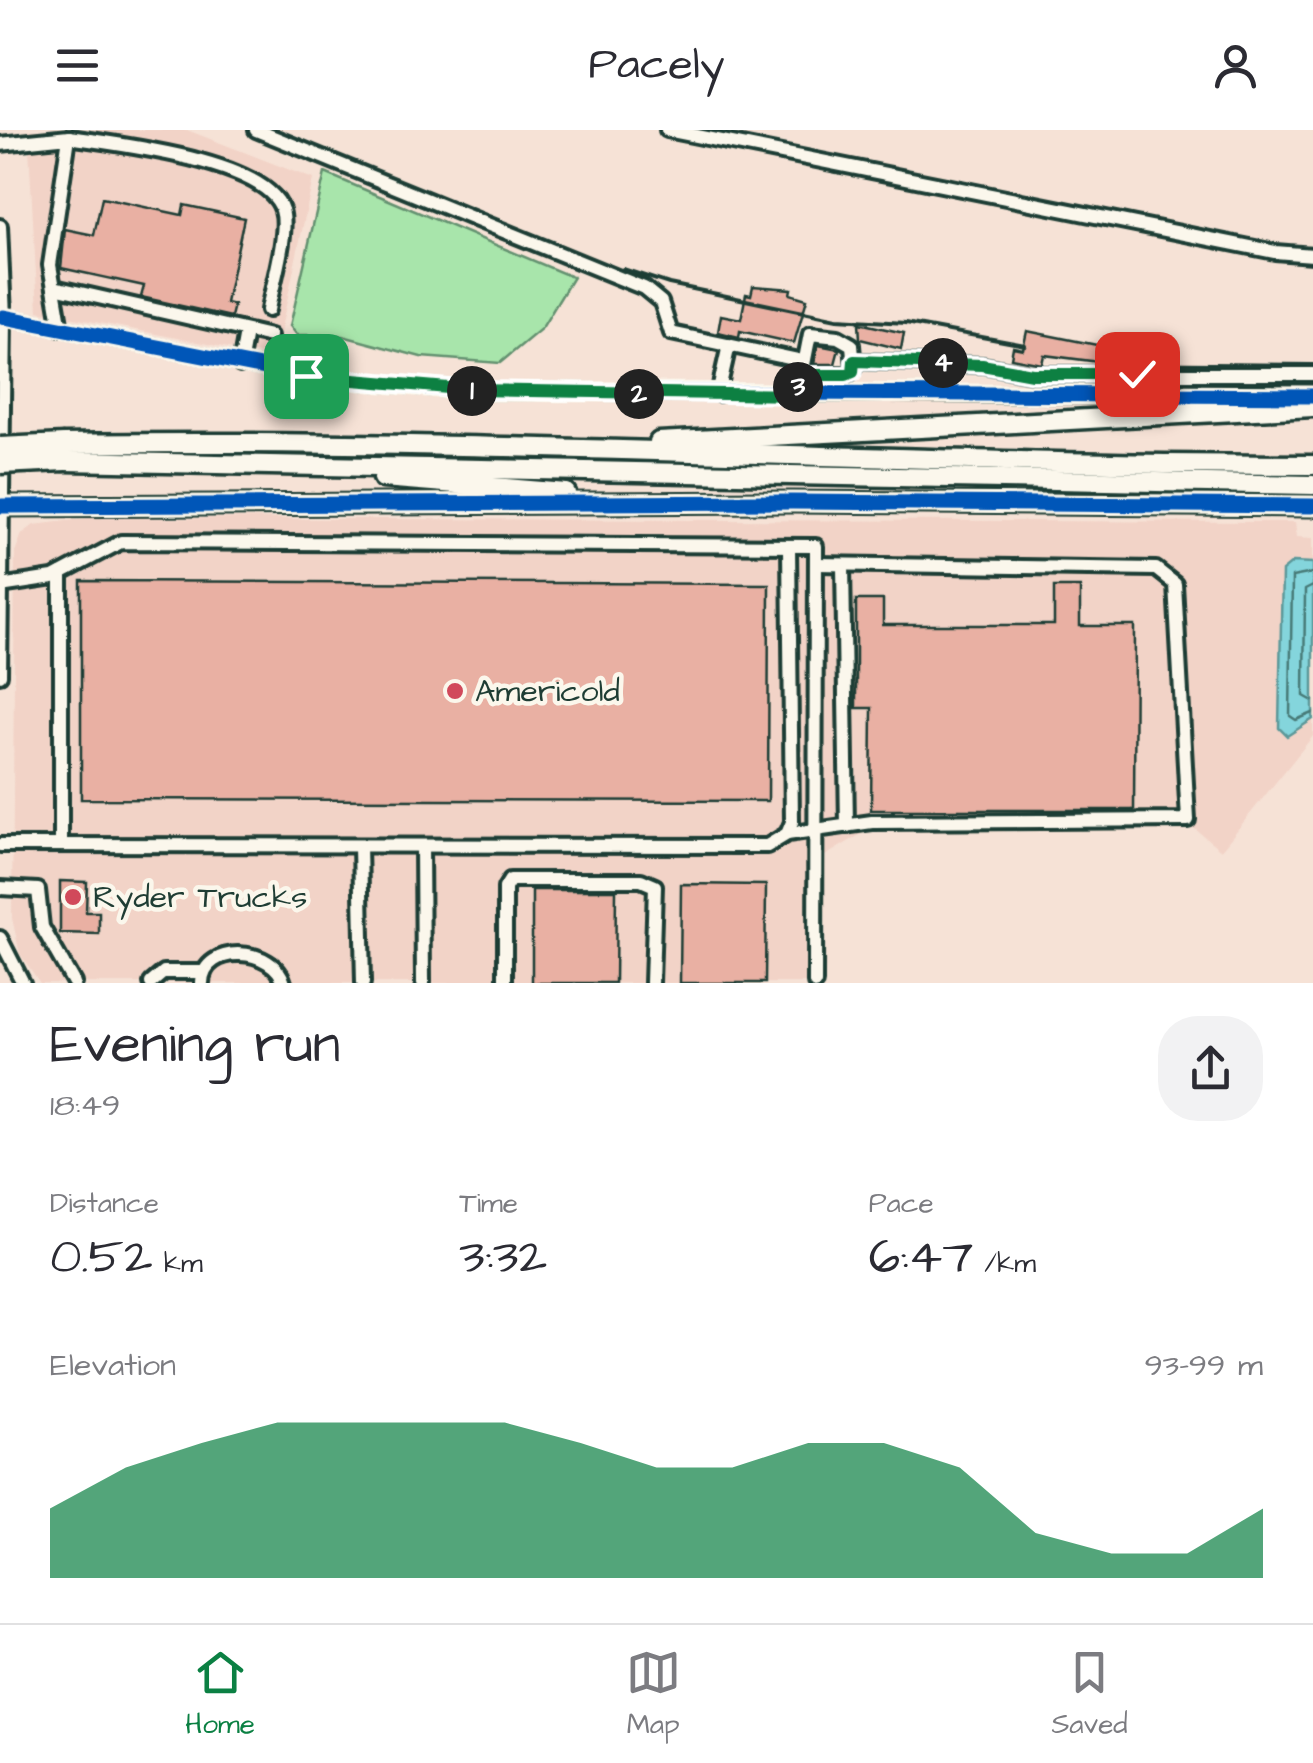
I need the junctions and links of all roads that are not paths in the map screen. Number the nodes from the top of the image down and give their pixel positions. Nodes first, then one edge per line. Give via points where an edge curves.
1 (256, 130) edge
2 (667, 130) edge
3 (69, 137) junction
4 (0, 144) edge
5 (0, 226) edge
6 (1313, 256) edge
7 (54, 287) junction
8 (268, 310) dead end
9 (4, 318) junction
10 (61, 328) junction
11 (246, 332) junction
12 (270, 336) dead end
13 (728, 345) junction
14 (854, 361) junction
15 (240, 365) junction
16 (801, 368) junction
17 (1170, 374) junction
18 (1313, 374) edge
19 (1, 378) edge
20 (718, 394) junction
21 (798, 395) junction
22 (1170, 396) junction
23 (1313, 396) edge
24 (1313, 408) edge
25 (420, 446) junction
26 (0, 447) edge
27 (64, 452) junction
28 (172, 460) junction
29 (0, 464) edge
30 (1313, 465) edge
31 (1313, 486) edge
32 (792, 502) junction
33 (2, 506) edge
34 (1313, 506) edge
35 (788, 547) junction
36 (816, 564) junction
37 (843, 565) junction
38 (61, 574) junction
39 (1, 586) edge
40 (0, 676) edge
41 (847, 826) junction
42 (816, 827) junction
43 (788, 834) junction
44 (0, 845) edge
45 (61, 845) junction
46 (360, 846) junction
47 (422, 846) junction
48 (0, 888) edge
49 (0, 938) edge
50 (12, 976) edge
51 (202, 977) edge
52 (23, 983) edge
53 (74, 983) edge
54 (151, 983) edge
55 (284, 983) edge
56 (362, 983) edge
57 (423, 983) edge
58 (504, 983) edge
59 (652, 983) edge
60 (815, 983) edge

1 - 13 street via 644,288 662,302 670,332
2 - 6 street
3 - 4 street
3 - 7 street via 50,265
3 - 8 street via 194,156 276,199 283,223
5 - 9 street
7 - 10 street
7 - 11 street
9 - 10 street
9 - 19 street
10 - 15 street
11 - 12 street
11 - 15 street
13 - 16 street
13 - 20 street
14 - 16 street via 846,375
14 - 16 street via 850,342 818,332 808,336
14 - 17 street via 982,365 1032,374
15 - 20 street via 472,390
16 - 21 street
17 - 18 street
17 - 22 street
19 - 33 street
20 - 21 street
21 - 22 street
22 - 23 highway
24 - 25 highway via 744,440
25 - 27 highway via 244,441
25 - 30 highway
26 - 27 highway, bridge
27 - 28 highway
27 - 29 highway, bridge
28 - 31 highway
28 - 32 highway via 573,494
32 - 33 highway
32 - 34 highway
33 - 39 street
35 - 36 street via 816,546
35 - 38 street via 121,542
35 - 43 street
36 - 37 street
36 - 42 street
37 - 41 street
37 - 41 street via 1156,569 1174,584 1188,820
38 - 39 street
38 - 45 street
39 - 40 street
41 - 42 street
42 - 43 street
42 - 60 street
43 - 47 street via 767,846 745,847
44 - 45 street
45 - 46 street
46 - 47 street
46 - 56 street
47 - 57 street
48 - 53 street via 38,890 42,927
49 - 50 street
50 - 52 street
51 - 54 street via 164,972
51 - 55 street via 220,956 260,956 274,964
58 - 59 street via 504,888 510,880 641,880 655,886

